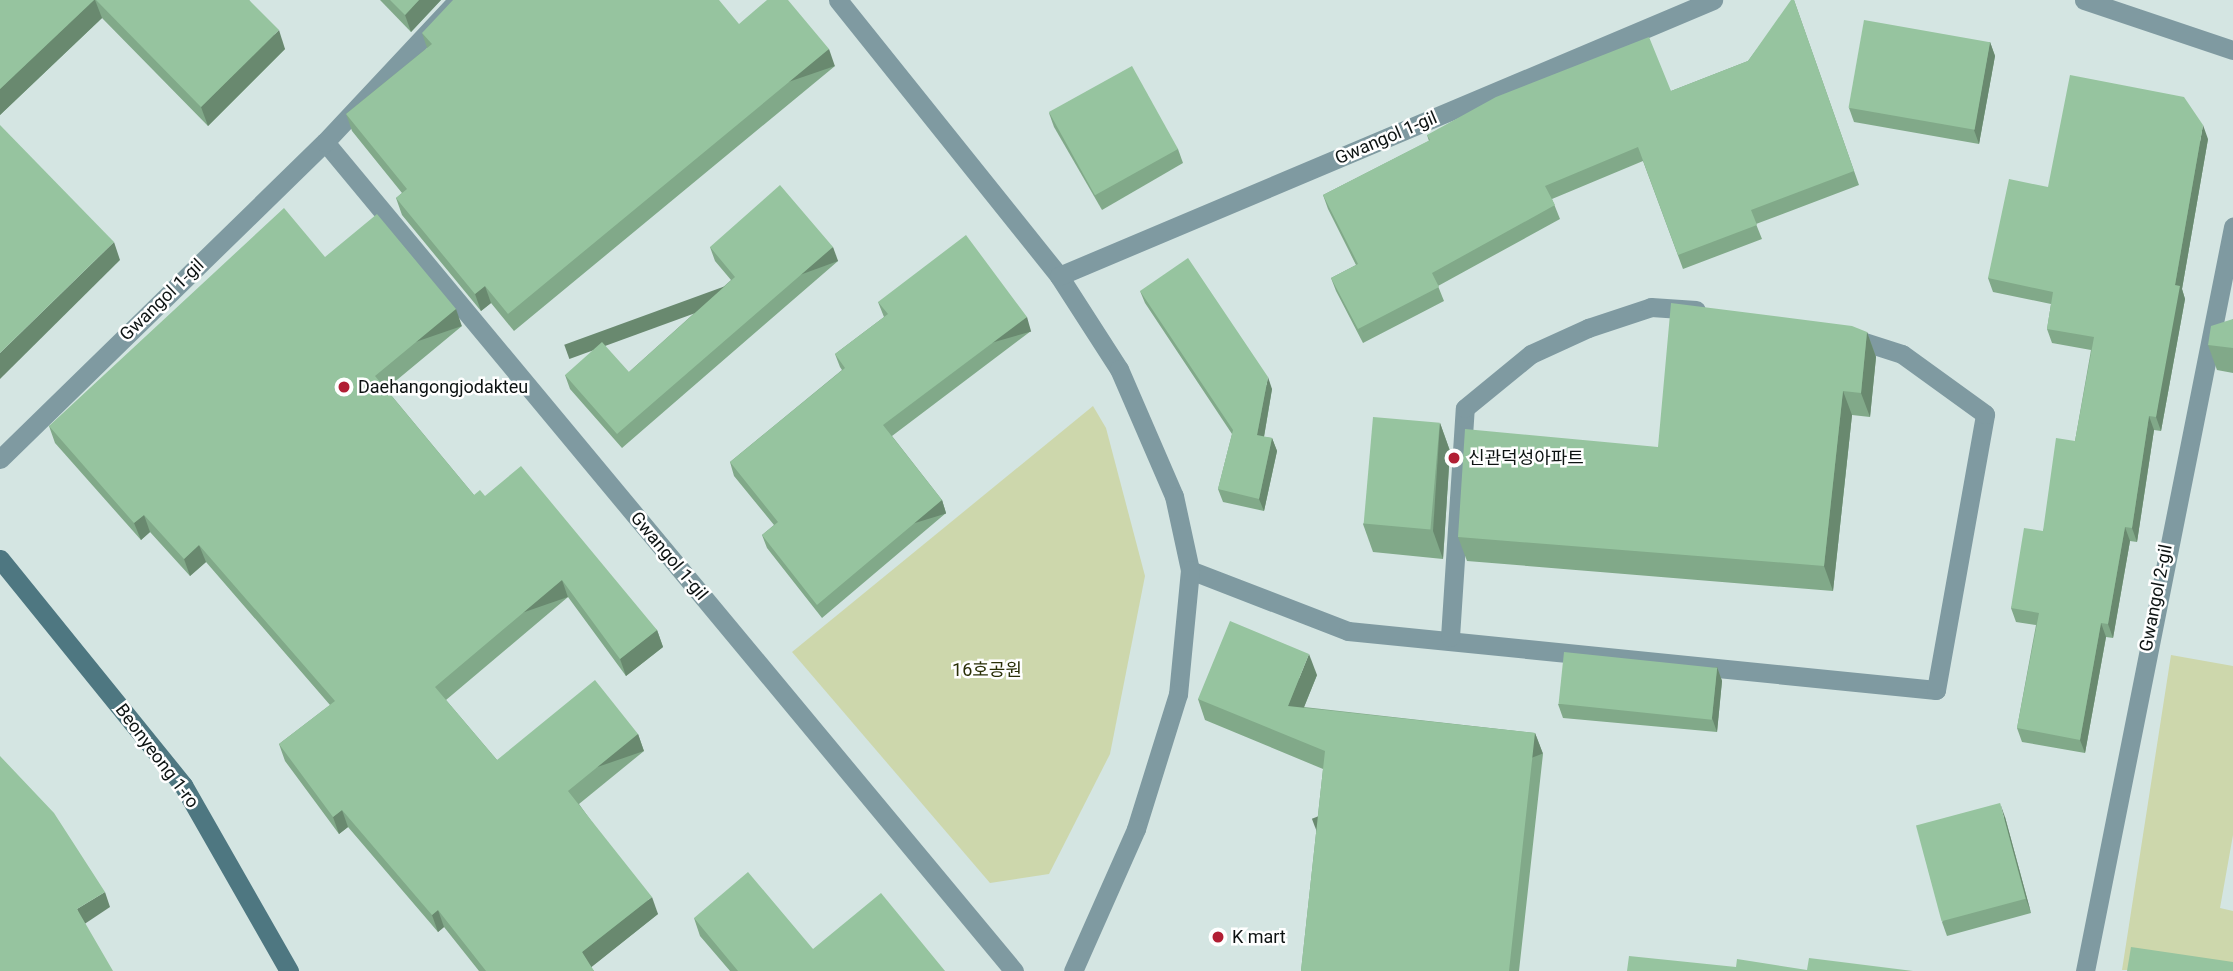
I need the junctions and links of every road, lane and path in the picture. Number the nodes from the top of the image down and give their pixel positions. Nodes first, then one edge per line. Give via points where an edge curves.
1 (458, 0) edge
2 (838, 0) edge
3 (1713, 0) edge
4 (2084, 0) edge
5 (2233, 50) edge
6 (325, 142) junction
7 (2233, 227) edge
8 (1059, 276) junction
9 (1715, 311) edge
10 (1827, 332) edge
11 (0, 459) edge
12 (0, 559) edge
13 (1190, 570) junction
14 (1450, 637) junction
15 (289, 971) edge
16 (1014, 971) edge
17 (1073, 971) edge
18 (2085, 971) edge

1 - 6 street, Gwangol 1-gil
2 - 8 street
3 - 8 street, Gwangol 1-gil
4 - 5 street
6 - 11 street, Gwangol 1-gil
6 - 16 street, Gwangol 1-gil
7 - 18 street, Gwangol 2-gil
8 - 13 street via 1119,369 1174,496
9 - 14 street via 1651,307 1588,328 1531,354 1465,408
10 - 14 street via 1902,354 1986,414 1936,690
12 - 15 main road, Beonyeong 1-ro via 183,785
13 - 14 street via 1348,631
13 - 17 street via 1178,694 1136,829

